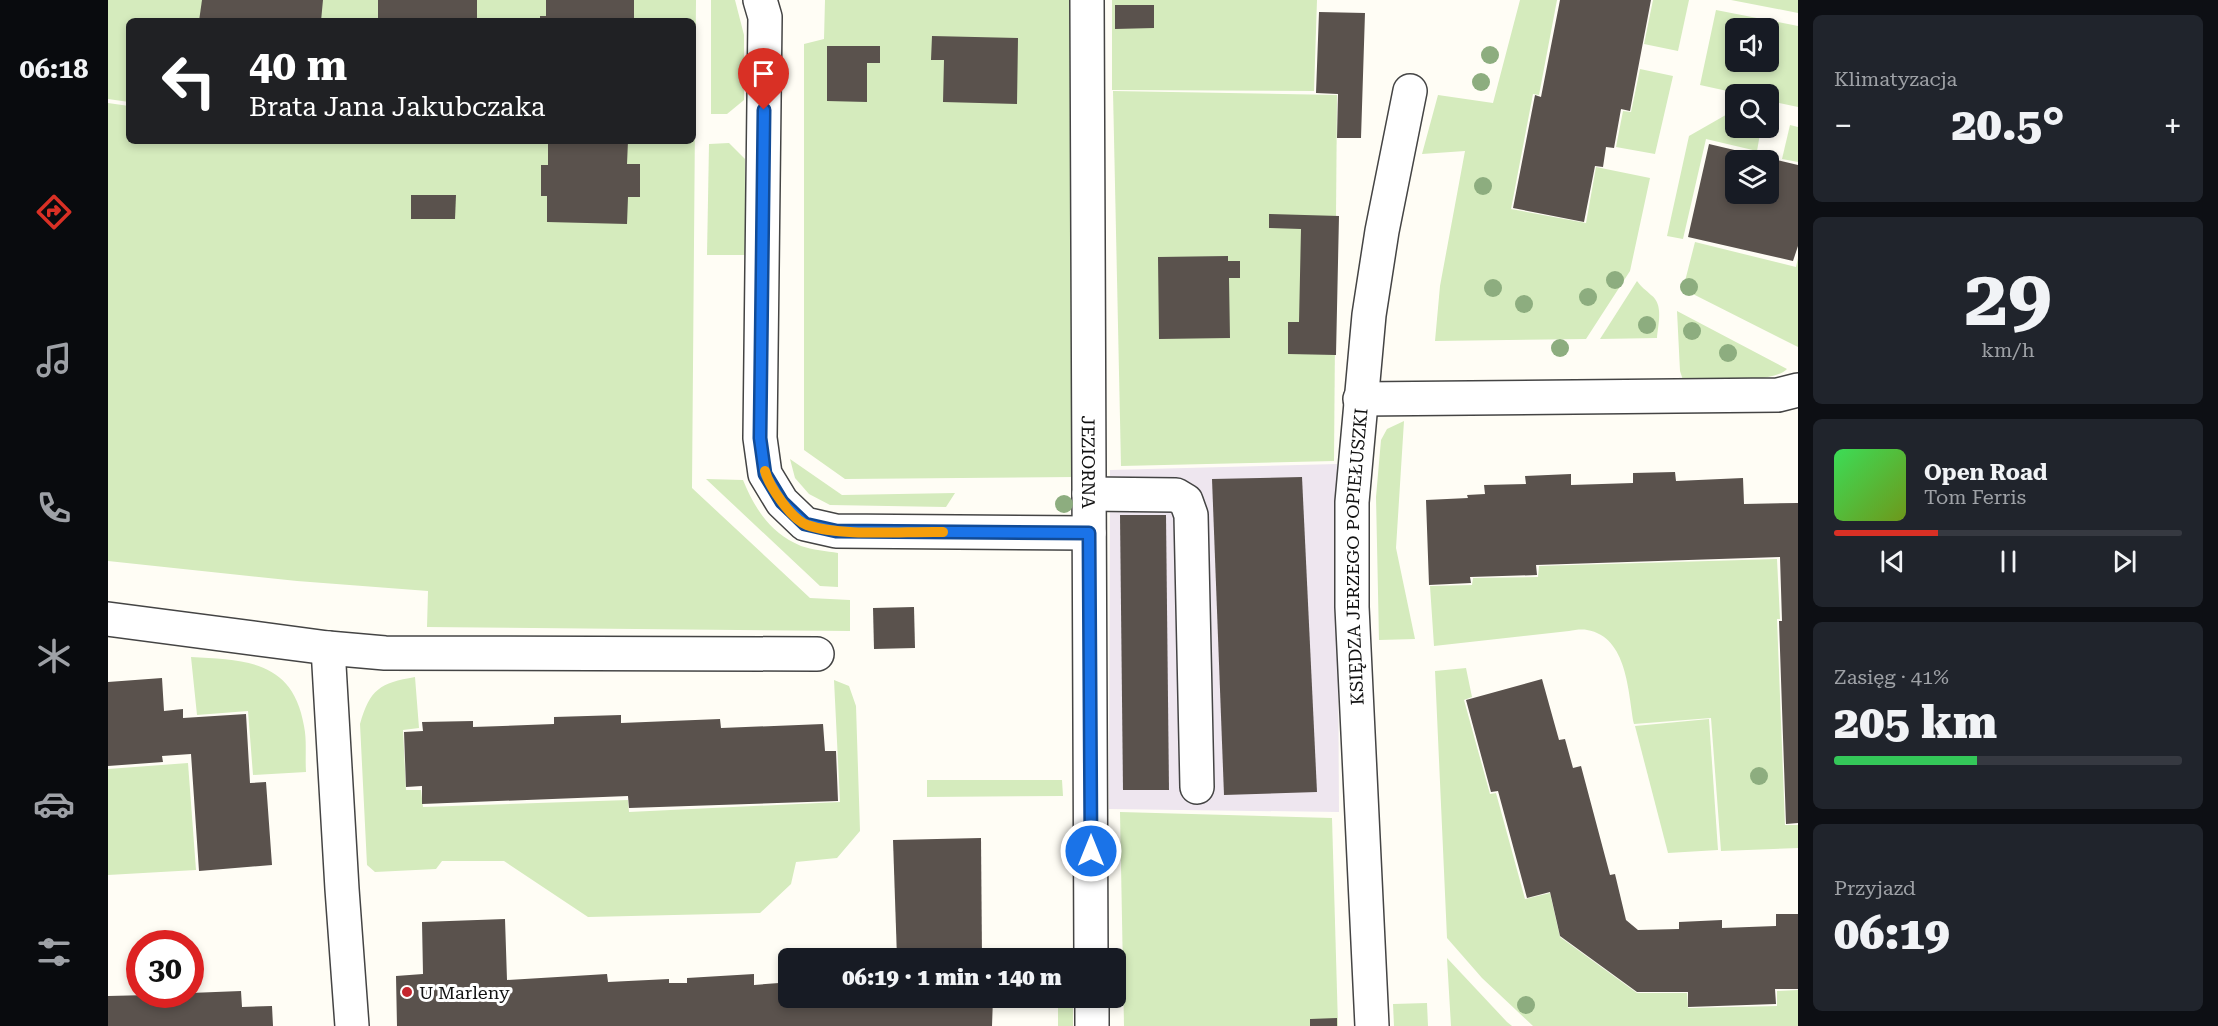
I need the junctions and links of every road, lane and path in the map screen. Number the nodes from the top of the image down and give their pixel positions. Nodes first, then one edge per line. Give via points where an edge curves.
1 (760, 0) edge
2 (1087, 0) edge
3 (1410, 91) dead end
4 (1798, 390) edge
5 (1360, 399) junction
6 (1089, 494) junction
7 (1089, 533) junction
8 (108, 619) edge
9 (328, 648) junction
10 (817, 654) dead end
11 (1197, 788) dead end
12 (1091, 948) edge
13 (1092, 1008) edge
14 (352, 1026) edge
15 (1092, 1026) edge
16 (1372, 1026) edge

1 - 7 street via 765,17 760,438 765,474 782,502 805,524 836,531
2 - 6 street, JEZIORNA
3 - 5 street, KSIĘDZA JERZEGO POPIEŁUSZKI via 1372,294
4 - 5 street via 1778,395
5 - 16 street, KSIĘDZA JERZEGO POPIEŁUSZKI via 1352,502 1352,607
6 - 7 street, JEZIORNA
6 - 11 street via 1176,495 1185,501 1191,515
7 - 12 street, JEZIORNA
8 - 9 street
9 - 10 street via 385,653
9 - 14 street
13 - 15 street

